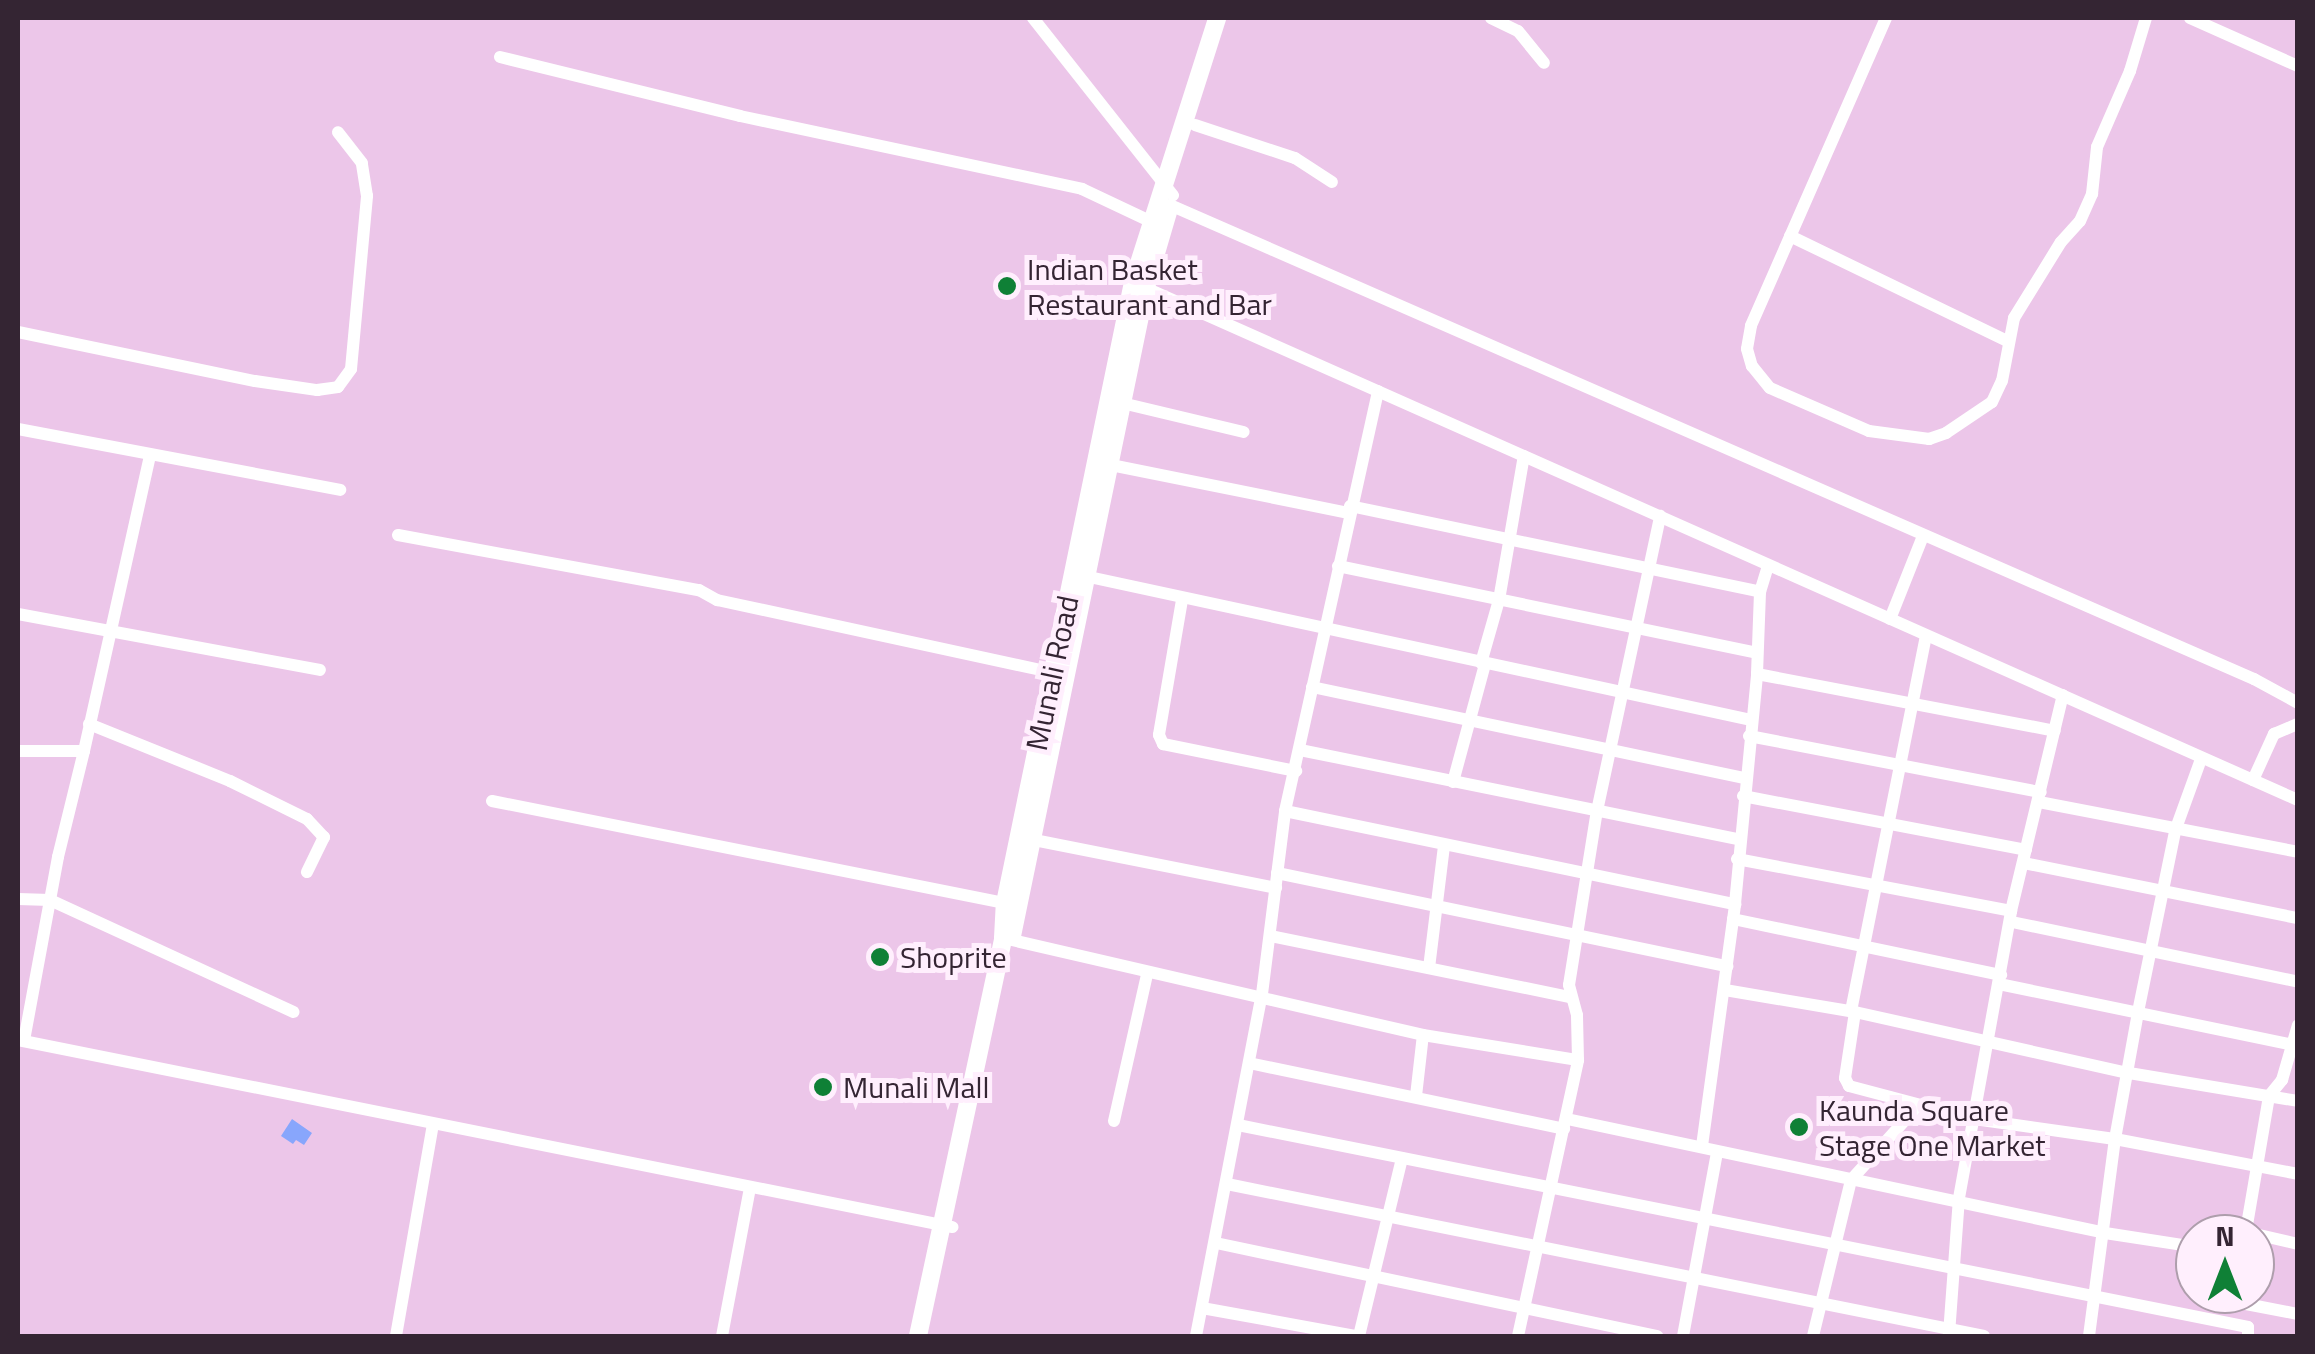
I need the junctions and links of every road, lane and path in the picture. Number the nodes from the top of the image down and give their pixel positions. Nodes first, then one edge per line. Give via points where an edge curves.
1 (1032, 18) edge
2 (1218, 18) edge
3 (1229, 18) edge
4 (1491, 18) edge
5 (1886, 18) edge
6 (2146, 18) edge
7 (2190, 18) edge
8 (500, 58) dead end
9 (1544, 63) dead end
10 (2298, 66) edge
11 (1195, 125) junction
12 (338, 132) dead end
13 (1332, 182) dead end
14 (1169, 194) junction
15 (1157, 225) junction
16 (1790, 236) junction
17 (1140, 285) junction
18 (18, 332) edge
19 (2007, 341) junction
20 (1378, 392) junction
21 (1122, 402) junction
22 (18, 429) edge
23 (1244, 432) dead end
24 (150, 456) junction
25 (1524, 456) junction
26 (1103, 463) junction
27 (340, 490) dead end
28 (1350, 510) junction
29 (1660, 516) junction
30 (398, 535) dead end
31 (1923, 536) junction
32 (1508, 538) junction
33 (1338, 566) junction
34 (1768, 566) junction
35 (1649, 567) junction
36 (1080, 575) junction
37 (1760, 592) junction
38 (1182, 600) junction
39 (1498, 600) junction
40 (18, 614) edge
41 (1890, 619) junction
42 (1326, 626) junction
43 (1636, 628) junction
44 (110, 634) junction
45 (1926, 635) junction
46 (1757, 653) junction
47 (1483, 663) junction
48 (320, 670) dead end
49 (1058, 674) junction
50 (1758, 674) junction
51 (1312, 687) junction
52 (1624, 693) junction
53 (2063, 695) junction
54 (2294, 701) edge
55 (1912, 703) junction
56 (1751, 720) junction
57 (1469, 722) junction
58 (89, 724) junction
59 (2298, 724) edge
60 (2280, 728) junction
61 (2054, 732) junction
62 (1749, 736) junction
63 (1300, 750) junction
64 (18, 751) edge
65 (84, 751) junction
66 (1611, 754) junction
67 (2201, 759) junction
68 (1902, 764) junction
69 (1296, 771) junction
70 (1744, 778) junction
71 (2253, 780) junction
72 (1453, 782) junction
73 (1743, 796) junction
74 (2040, 797) junction
75 (2298, 800) edge
76 (492, 801) dead end
77 (1286, 811) junction
78 (1596, 811) junction
79 (1887, 824) junction
80 (2175, 831) junction
81 (1738, 838) junction
82 (1026, 839) junction
83 (1444, 846) junction
84 (2298, 852) edge
85 (2025, 856) junction
86 (1737, 858) junction
87 (306, 872) dead end
88 (1586, 872) junction
89 (1277, 881) junction
90 (1872, 884) junction
91 (2166, 890) junction
92 (18, 899) edge
93 (50, 900) junction
94 (1004, 903) junction
95 (1735, 904) junction
96 (1435, 908) junction
97 (2011, 916) junction
98 (2298, 918) edge
99 (1733, 919) junction
100 (1575, 935) junction
101 (1270, 936) junction
102 (1008, 939) junction
103 (1865, 947) junction
104 (2152, 952) junction
105 (1728, 966) junction
106 (1429, 968) junction
107 (1148, 974) junction
108 (2000, 979) junction
109 (2298, 982) edge
110 (1725, 990) junction
111 (1262, 994) junction
112 (1570, 998) junction
113 (293, 1012) dead end
114 (1853, 1012) junction
115 (2138, 1012) junction
116 (1423, 1035) junction
117 (2296, 1035) edge
118 (1988, 1040) junction
119 (20, 1041) edge
120 (1578, 1060) junction
121 (1248, 1062) junction
122 (2130, 1073) junction
123 (1416, 1096) junction
124 (2269, 1096) junction
125 (2298, 1101) edge
126 (1916, 1107) junction
127 (1974, 1119) junction
128 (1114, 1121) dead end
129 (1566, 1124) junction
130 (433, 1125) junction
131 (1238, 1125) junction
132 (2115, 1138) junction
133 (1702, 1146) junction
134 (1717, 1152) junction
135 (1402, 1158) junction
136 (2255, 1167) junction
137 (2298, 1174) edge
138 (1851, 1180) junction
139 (1227, 1184) junction
140 (1549, 1186) junction
141 (750, 1188) junction
142 (1958, 1198) junction
143 (2248, 1214) edge
144 (1390, 1216) junction
145 (1702, 1219) junction
146 (947, 1226) junction
147 (2105, 1233) junction
148 (1834, 1241) junction
149 (1216, 1243) junction
150 (2175, 1244) edge
151 (1535, 1247) junction
152 (1954, 1267) junction
153 (1373, 1276) junction
154 (1692, 1280) junction
155 (2092, 1295) junction
156 (1821, 1302) junction
157 (1202, 1308) junction
158 (1524, 1309) junction
159 (2246, 1331) edge
160 (1949, 1333) edge
161 (396, 1336) edge
162 (722, 1336) edge
163 (918, 1336) edge
164 (930, 1336) edge
165 (1196, 1336) edge
166 (1358, 1336) edge
167 (1518, 1336) edge
168 (1657, 1336) edge
169 (1683, 1336) edge
170 (1814, 1336) edge
171 (1984, 1336) edge
172 (2089, 1336) edge

1 - 14 street
2 - 14 main road, Munali Road
3 - 11 main road, Munali Road
4 - 9 street via 1518,30
5 - 16 street
6 - 19 street via 2097,147 2092,194 2024,299
7 - 10 street
8 - 15 street via 1082,189
11 - 13 street via 1296,158
11 - 14 main road, Munali Road
12 - 18 street via 358,154 366,181 351,369 338,387 255,382
14 - 15 main road, Munali Road
14 - 31 street
15 - 17 main road, Munali Road
16 - 19 street
16 - 19 street via 1747,349 1770,388 1869,431 1929,439 1992,402
17 - 20 street
17 - 21 main road, Munali Road
17 - 26 main road, Munali Road
20 - 25 street
20 - 28 street
21 - 23 street
21 - 26 main road, Munali Road
22 - 24 street
24 - 27 street
24 - 44 street
25 - 29 street
25 - 32 street
26 - 28 street
26 - 36 main road, Munali Road
28 - 32 street
28 - 33 street
29 - 34 street
29 - 35 street
30 - 49 street via 699,590 718,600
31 - 41 street
31 - 54 street
32 - 35 street
32 - 39 street
33 - 39 street
33 - 42 street
34 - 37 street
34 - 41 street
35 - 37 street
35 - 43 street
36 - 38 street
36 - 49 main road, Munali Road
37 - 46 street
38 - 42 street
38 - 69 street via 1159,734 1163,744
39 - 43 street
39 - 47 street
40 - 44 street
41 - 45 street
42 - 47 street
42 - 51 street
43 - 46 street
43 - 52 street
44 - 48 street
44 - 58 street
45 - 53 street
45 - 55 street
46 - 50 street
47 - 52 street
47 - 57 street
49 - 82 main road, Munali Road
50 - 55 street
50 - 56 street
51 - 57 street
51 - 63 street
52 - 56 street
52 - 66 street
53 - 61 street
53 - 67 street
54 - 60 street
55 - 61 street
55 - 68 street
56 - 62 street
57 - 66 street
57 - 72 street
58 - 65 street
58 - 87 street via 306,819 324,838
59 - 60 street
60 - 71 street
61 - 74 street
62 - 68 street
62 - 70 street
63 - 69 street
63 - 72 street
64 - 65 street
65 - 93 street
66 - 70 street
66 - 78 street
67 - 71 street
67 - 80 street
68 - 74 street
68 - 79 street
69 - 77 street
70 - 73 street
71 - 75 street
72 - 78 street
73 - 79 street
73 - 81 street
74 - 80 street
74 - 85 street
76 - 94 street
77 - 83 street
77 - 89 street
78 - 81 street
78 - 88 street
79 - 85 street
79 - 90 street
80 - 84 street
80 - 91 street
81 - 86 street
82 - 89 street
82 - 94 main road, Munali Road
82 - 102 main road, Munali Road
83 - 88 street
83 - 96 street
85 - 91 street
85 - 97 street
86 - 90 street
86 - 95 street
88 - 95 street
88 - 100 street
89 - 96 street
89 - 101 street
90 - 97 street
90 - 103 street
91 - 98 street
91 - 104 street
92 - 93 street
93 - 113 street
93 - 119 street
94 - 102 main road, Munali Road
95 - 99 street
96 - 100 street
96 - 106 street
97 - 104 street
97 - 108 street
99 - 103 street
99 - 105 street
100 - 105 street
100 - 112 street
101 - 106 street
101 - 111 street
102 - 107 street
102 - 146 main road, Munali Road
103 - 108 street
103 - 114 street
104 - 109 street
104 - 115 street
105 - 110 street
106 - 112 street
107 - 111 street
107 - 128 street
108 - 115 street
108 - 118 street
110 - 114 street
110 - 133 street
111 - 116 street
111 - 121 street
112 - 120 street
114 - 118 street
114 - 126 street via 1849,1086
115 - 117 street
115 - 122 street
116 - 120 street
116 - 123 street
117 - 124 street via 2278,1090
118 - 122 street
118 - 127 street
119 - 130 street
120 - 129 street
121 - 123 street
121 - 131 street
122 - 124 street
122 - 132 street
123 - 129 street
124 - 125 street
124 - 136 street
126 - 127 street
126 - 138 street
127 - 132 street
127 - 142 street
129 - 133 street
129 - 140 street
130 - 141 street
130 - 161 street
131 - 135 street
131 - 139 street
132 - 136 street
132 - 147 street
133 - 134 street
134 - 138 street
134 - 145 street
135 - 140 street
135 - 144 street
136 - 137 street
136 - 143 street
138 - 142 street
138 - 148 street
139 - 144 street
139 - 149 street
140 - 145 street
140 - 151 street
141 - 146 street
141 - 162 street
142 - 147 street
142 - 152 street
144 - 151 street
144 - 153 street
145 - 148 street
145 - 154 street
146 - 163 main road, Munali Road
146 - 164 main road, Munali Road
147 - 150 street
147 - 155 street
148 - 152 street
148 - 156 street
149 - 153 street
149 - 157 street
151 - 154 street
151 - 158 street
152 - 155 street
152 - 160 street
153 - 158 street
153 - 166 street
154 - 156 street
154 - 169 street
155 - 159 street
155 - 172 street
156 - 160 street
156 - 170 street
157 - 165 street
157 - 166 street
158 - 167 street
158 - 168 street
160 - 171 street

